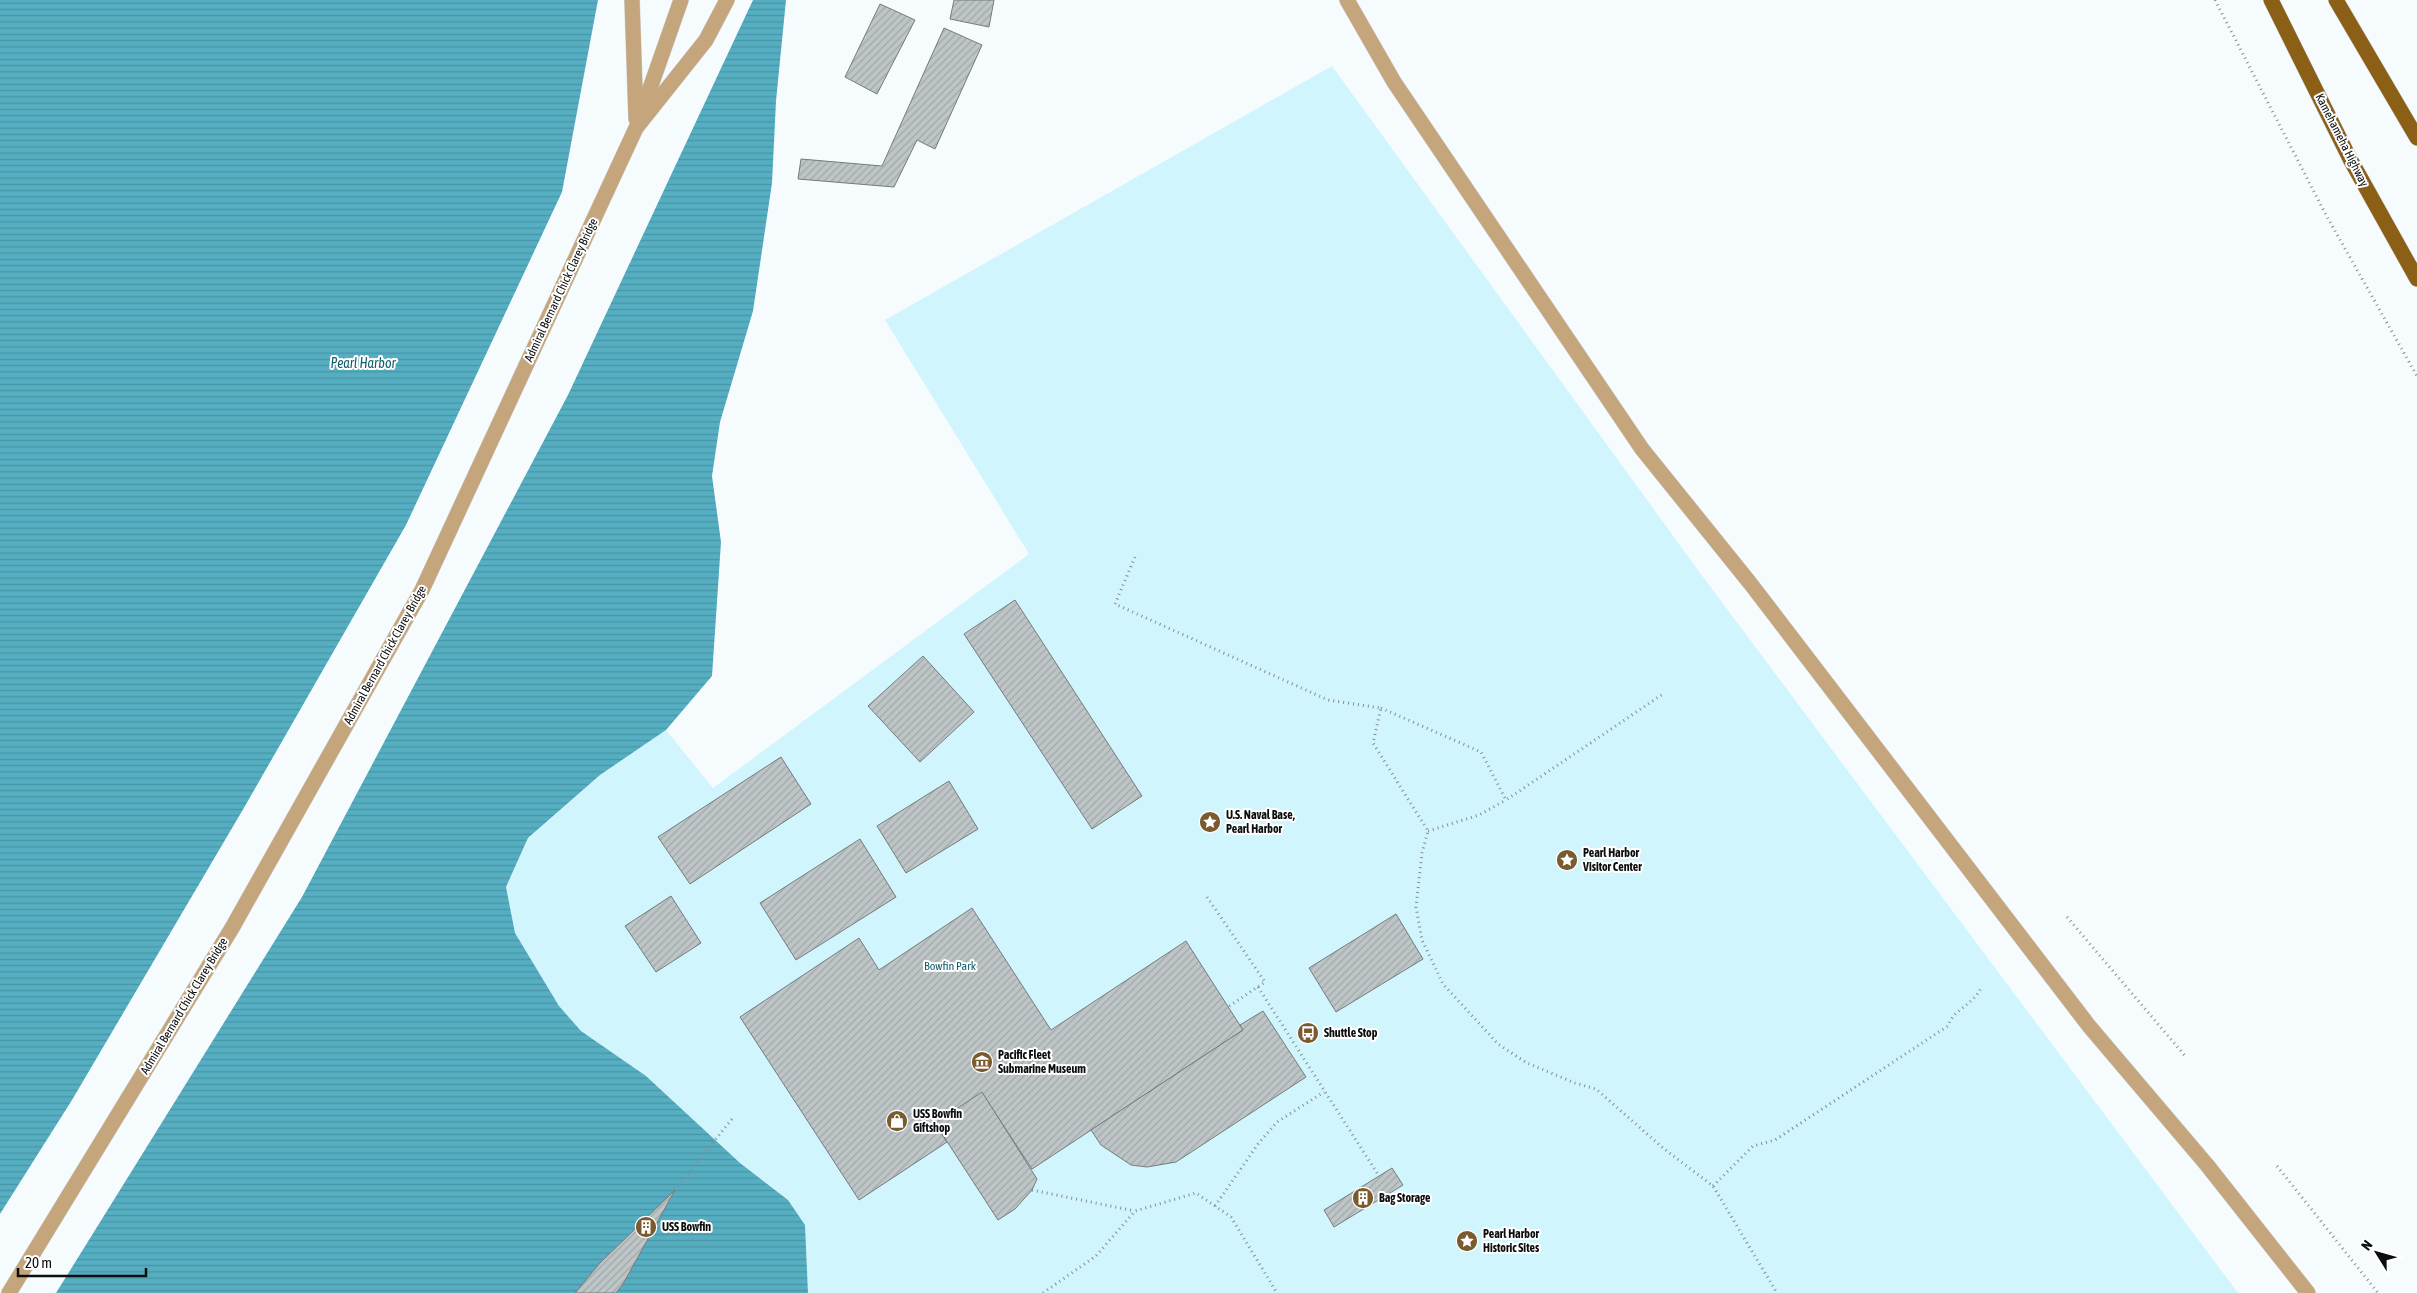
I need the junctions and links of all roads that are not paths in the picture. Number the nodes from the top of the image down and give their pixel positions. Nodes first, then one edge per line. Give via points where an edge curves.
1 (632, 0) edge
2 (681, 0) edge
3 (727, 0) edge
4 (1347, 0) edge
5 (2271, 0) edge
6 (2336, 0) edge
7 (636, 128) junction
8 (2417, 138) edge
9 (2417, 278) edge
10 (8, 1293) edge
11 (2308, 1293) edge

1 - 7 street
2 - 7 street
3 - 7 street, Admiral Bernard Chick Clarey Bridge via 706,40
4 - 11 street via 1394,82 1642,448 1750,582 2089,1026 2207,1165
5 - 9 main road, Kamehameha Highway via 2350,159
6 - 8 main road
7 - 10 street, Admiral Bernard Chick Clarey Bridge via 422,590 232,928

